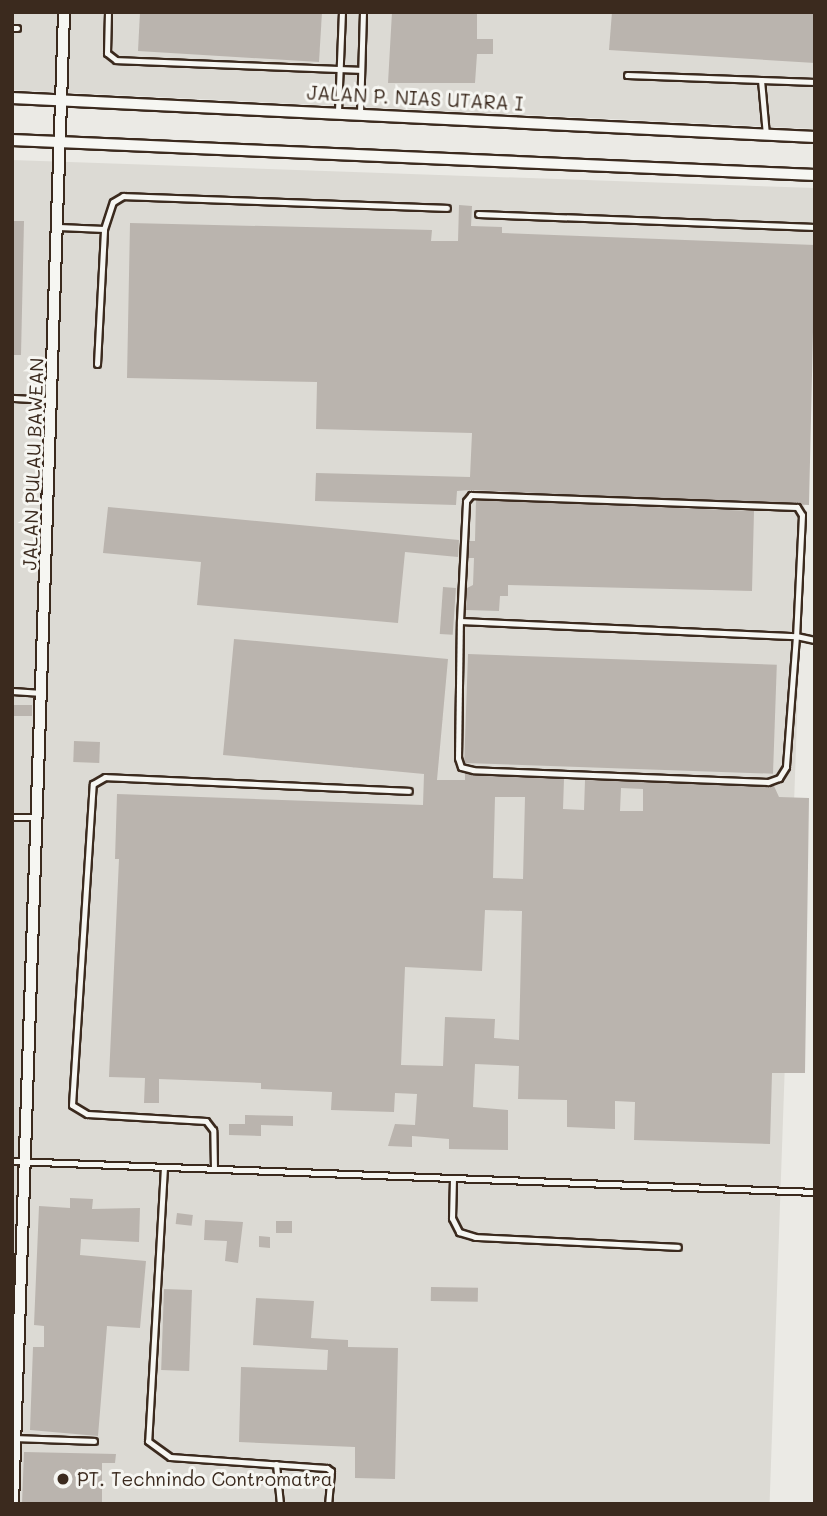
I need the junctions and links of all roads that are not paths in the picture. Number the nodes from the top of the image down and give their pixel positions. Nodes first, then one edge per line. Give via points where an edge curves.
1 (64, 12) edge
2 (108, 12) edge
3 (342, 12) edge
4 (363, 12) edge
5 (340, 69) junction
6 (361, 70) junction
7 (627, 75) dead end
8 (761, 80) junction
9 (815, 82) edge
10 (12, 98) edge
11 (59, 98) junction
12 (338, 110) junction
13 (360, 113) junction
14 (766, 135) junction
15 (815, 137) edge
16 (12, 140) edge
17 (58, 140) junction
18 (815, 175) edge
19 (447, 208) dead end
20 (478, 214) dead end
21 (815, 227) edge
22 (59, 228) junction
23 (104, 229) junction
24 (97, 364) dead end
25 (12, 398) edge
26 (53, 400) junction
27 (460, 621) junction
28 (796, 636) junction
29 (815, 640) edge
30 (12, 691) edge
31 (42, 692) junction
32 (410, 791) dead end
33 (12, 817) edge
34 (39, 817) junction
35 (12, 1161) edge
36 (26, 1161) junction
37 (164, 1167) junction
38 (214, 1168) junction
39 (453, 1178) junction
40 (815, 1192) edge
41 (678, 1247) dead end
42 (16, 1438) junction
43 (94, 1441) dead end
44 (276, 1464) junction
45 (13, 1504) edge
46 (280, 1504) edge
47 (328, 1504) edge

1 - 11 street, JALAN PULAU BAWEAN
2 - 5 lane via 107,53 116,60
3 - 5 lane
4 - 6 lane
5 - 6 lane
5 - 12 lane
6 - 13 lane
7 - 8 lane
8 - 9 lane
8 - 14 lane
10 - 11 street, JALAN P. NIAS UTARA I
11 - 12 street, JALAN P. NIAS UTARA I
11 - 17 street, JALAN PULAU BAWEAN
12 - 13 street, JALAN P. NIAS UTARA I
13 - 14 street, JALAN P. NIAS UTARA I
14 - 15 street, JALAN P. NIAS UTARA I
16 - 17 street
17 - 18 street
17 - 22 street, JALAN PULAU BAWEAN
19 - 23 lane via 123,195 113,202
20 - 21 lane
22 - 23 lane
22 - 26 street, JALAN PULAU BAWEAN
23 - 24 lane
25 - 26 lane
26 - 31 street, JALAN PULAU BAWEAN
27 - 28 lane
27 - 28 lane via 466,501 471,495 797,507 804,526
27 - 28 lane via 458,758 461,767 473,770 774,781 786,767
28 - 29 lane
30 - 31 lane
31 - 34 street, JALAN PULAU BAWEAN
32 - 38 lane via 104,777 93,784 72,1105 87,1114 206,1121 213,1129
33 - 34 lane
34 - 36 street, JALAN PULAU BAWEAN
35 - 36 lane
36 - 37 lane
36 - 42 street, JALAN PULAU BAWEAN
37 - 38 lane
37 - 44 lane via 148,1441 170,1457
38 - 39 lane
39 - 40 lane
39 - 41 lane via 452,1218 459,1231 475,1237
42 - 43 lane
42 - 45 street, JALAN PULAU BAWEAN
44 - 46 lane
44 - 47 lane via 330,1469

